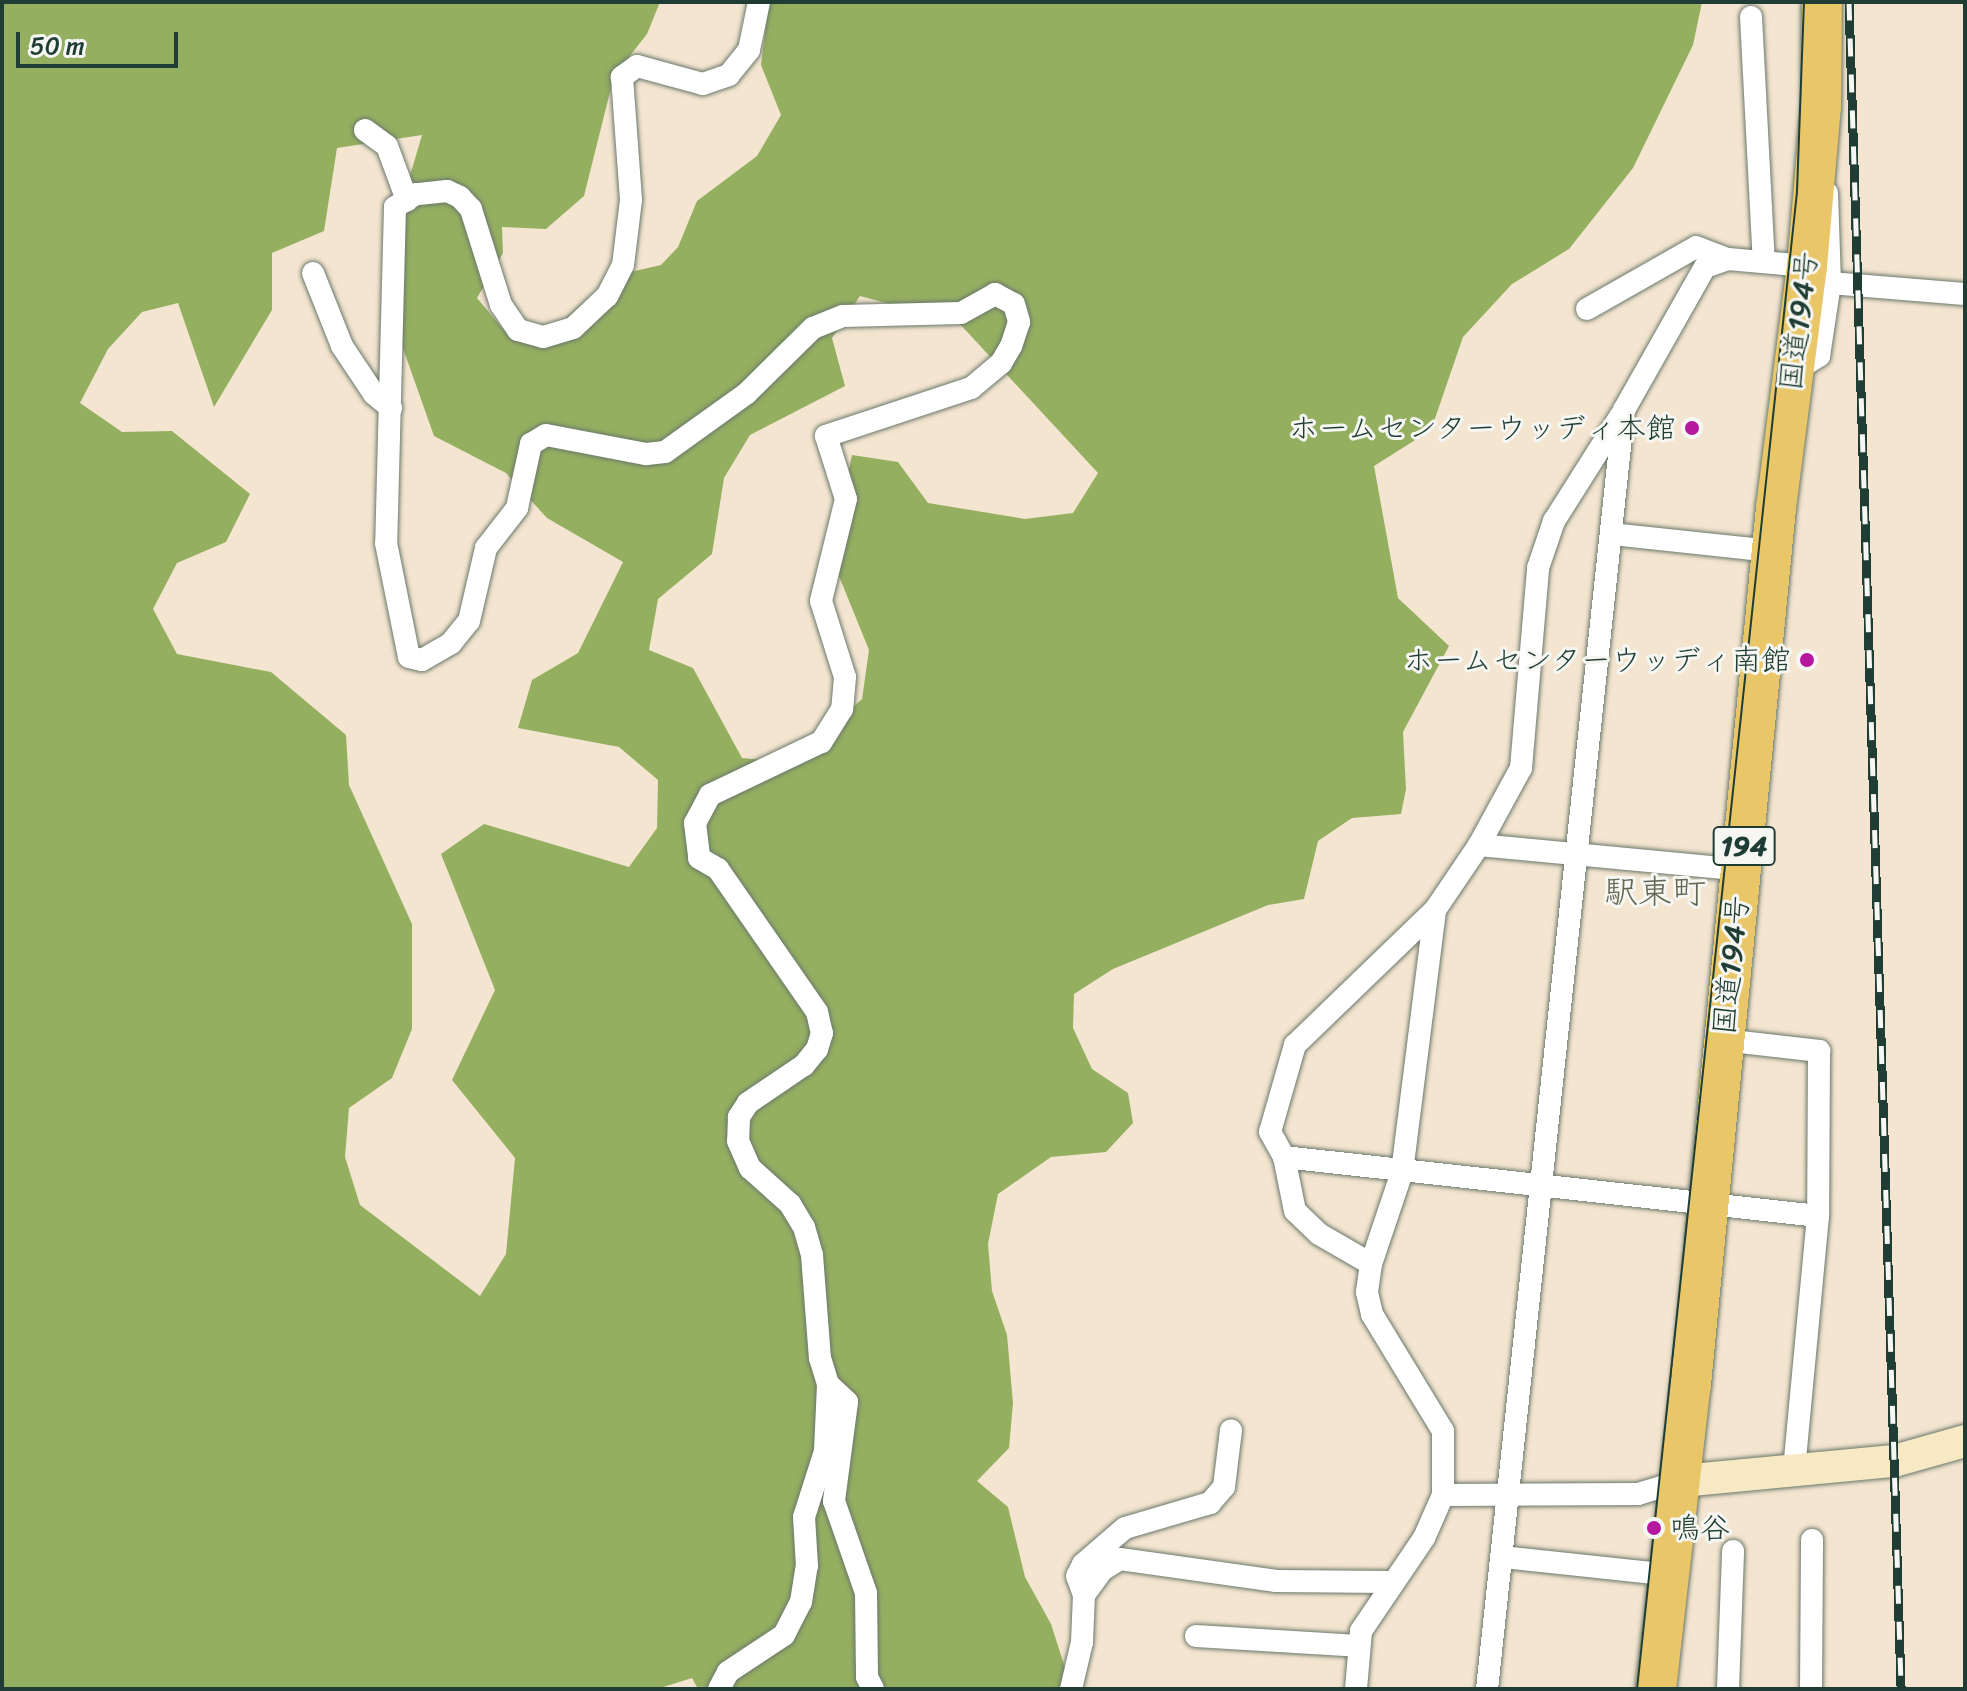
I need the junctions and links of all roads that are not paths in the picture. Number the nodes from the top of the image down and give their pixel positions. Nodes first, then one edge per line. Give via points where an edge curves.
1 (759, 2) edge
2 (1822, 2) edge
3 (1751, 17) dead end
4 (365, 130) dead end
5 (407, 200) junction
6 (1728, 259) junction
7 (1764, 262) junction
8 (313, 273) dead end
9 (1818, 274) junction
10 (1965, 294) edge
11 (1587, 309) dead end
12 (391, 408) junction
13 (1624, 410) junction
14 (1612, 534) junction
15 (1772, 551) junction
16 (1479, 845) junction
17 (1576, 855) junction
18 (1742, 870) junction
19 (1435, 910) junction
20 (1723, 1040) junction
21 (1284, 1157) junction
22 (1402, 1172) junction
23 (1541, 1185) junction
24 (1705, 1202) junction
25 (1818, 1216) junction
26 (1371, 1264) junction
27 (828, 1384) junction
28 (1231, 1430) dead end
29 (1965, 1438) edge
30 (1803, 1467) junction
31 (1681, 1481) junction
32 (1511, 1493) junction
33 (1443, 1495) junction
34 (1812, 1540) dead end
35 (1733, 1551) dead end
36 (1503, 1557) junction
37 (1671, 1575) junction
38 (1390, 1582) junction
39 (1084, 1595) junction
40 (1196, 1636) dead end
41 (1358, 1646) junction
42 (719, 1689) edge
43 (873, 1689) edge
44 (1071, 1689) edge
45 (1356, 1689) edge
46 (1487, 1689) edge
47 (1656, 1689) edge
48 (1728, 1689) edge
49 (1811, 1689) edge

1 - 5 street via 749,50 729,75 703,84 637,66 622,77 631,200 623,265 607,296 573,328 543,337 518,330 501,305 471,209 447,191
2 - 9 highway, 国道194号 / 194
3 - 7 street
4 - 5 street via 387,146
5 - 12 street via 395,207
6 - 7 street
6 - 11 street via 1696,247
6 - 13 street via 1705,267
7 - 9 street
8 - 12 street via 342,346 374,394
9 - 10 street
9 - 15 highway, 国道194号 / 194 via 1793,372
12 - 27 street via 386,543 409,657 422,660 451,643 469,621 486,548 517,508 531,444 546,435 646,454 665,452 747,393 813,328 855,315 961,313 995,294 1014,304 1019,322 1011,346 1001,363 971,388 826,436 846,499 821,601 845,677 842,709 821,742 710,795 695,823 699,858 718,869 817,1012 822,1033 817,1049 748,1103 739,1117 738,1141 750,1168 790,1204 804,1227
13 - 14 street
13 - 16 street via 1554,521 1538,568 1521,768
14 - 15 street
14 - 17 street
15 - 18 highway, 国道194号 / 194
16 - 17 street
16 - 19 street
17 - 18 street
17 - 23 street
18 - 20 highway, 国道194号 / 194
19 - 21 street via 1295,1045 1270,1132
19 - 22 street
20 - 24 highway, 国道194号 / 194
20 - 25 street via 1819,1051
21 - 22 street
21 - 26 street via 1295,1211 1319,1234
22 - 23 street
22 - 26 street
23 - 24 street
23 - 32 street
24 - 25 street
24 - 31 highway, 国道194号 / 194
25 - 30 street
26 - 33 street via 1367,1292 1372,1314 1443,1431
27 - 42 street via 830,1423 804,1517 807,1566 798,1610 784,1635 728,1672
27 - 43 street via 847,1402 834,1501 866,1593 867,1677
28 - 39 street via 1224,1487 1210,1503 1115,1525 1077,1576
29 - 30 street via 1894,1461
30 - 31 street
31 - 32 street via 1638,1494
31 - 37 highway, 国道194号 / 194
32 - 33 street
32 - 36 street
33 - 38 street via 1424,1538
34 - 49 street
35 - 48 street
36 - 37 street
36 - 46 street
37 - 47 highway, 国道194号 / 194
38 - 39 street via 1276,1581 1120,1559 1102,1570
38 - 41 street via 1361,1631
39 - 44 street via 1082,1642
40 - 41 street
41 - 45 street

